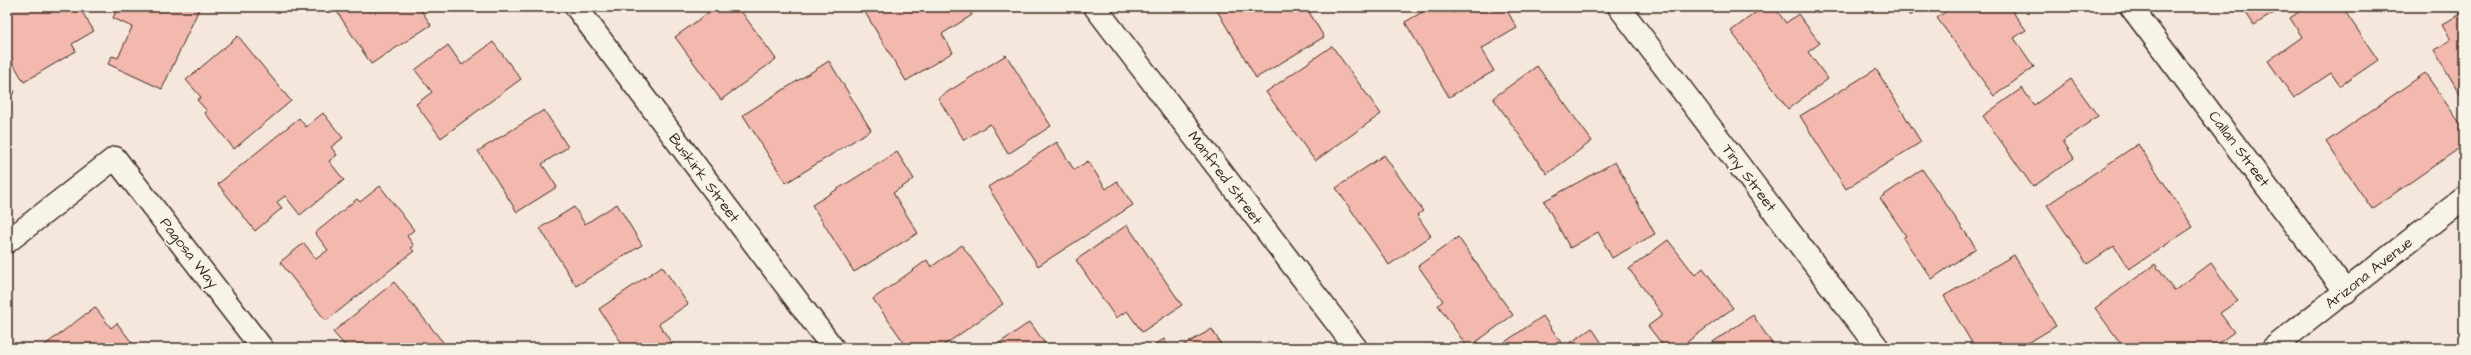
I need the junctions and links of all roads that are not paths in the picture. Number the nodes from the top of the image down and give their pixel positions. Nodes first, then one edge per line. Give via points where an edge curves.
1 (576, 7) edge
2 (1095, 7) edge
3 (1619, 7) edge
4 (2131, 7) edge
5 (2464, 198) edge
6 (7, 242) edge
7 (2346, 292) junction
8 (262, 348) edge
9 (833, 348) edge
10 (1356, 348) edge
11 (1878, 348) edge
12 (2273, 348) edge

1 - 9 street, Buskirk Street
2 - 10 street, Manfred Street
3 - 11 street, Tiny Street
4 - 7 street, Callan Street
5 - 7 street, Arizona Avenue
6 - 8 street, Pagosa Way via 115,158
7 - 12 street, Arizona Avenue

